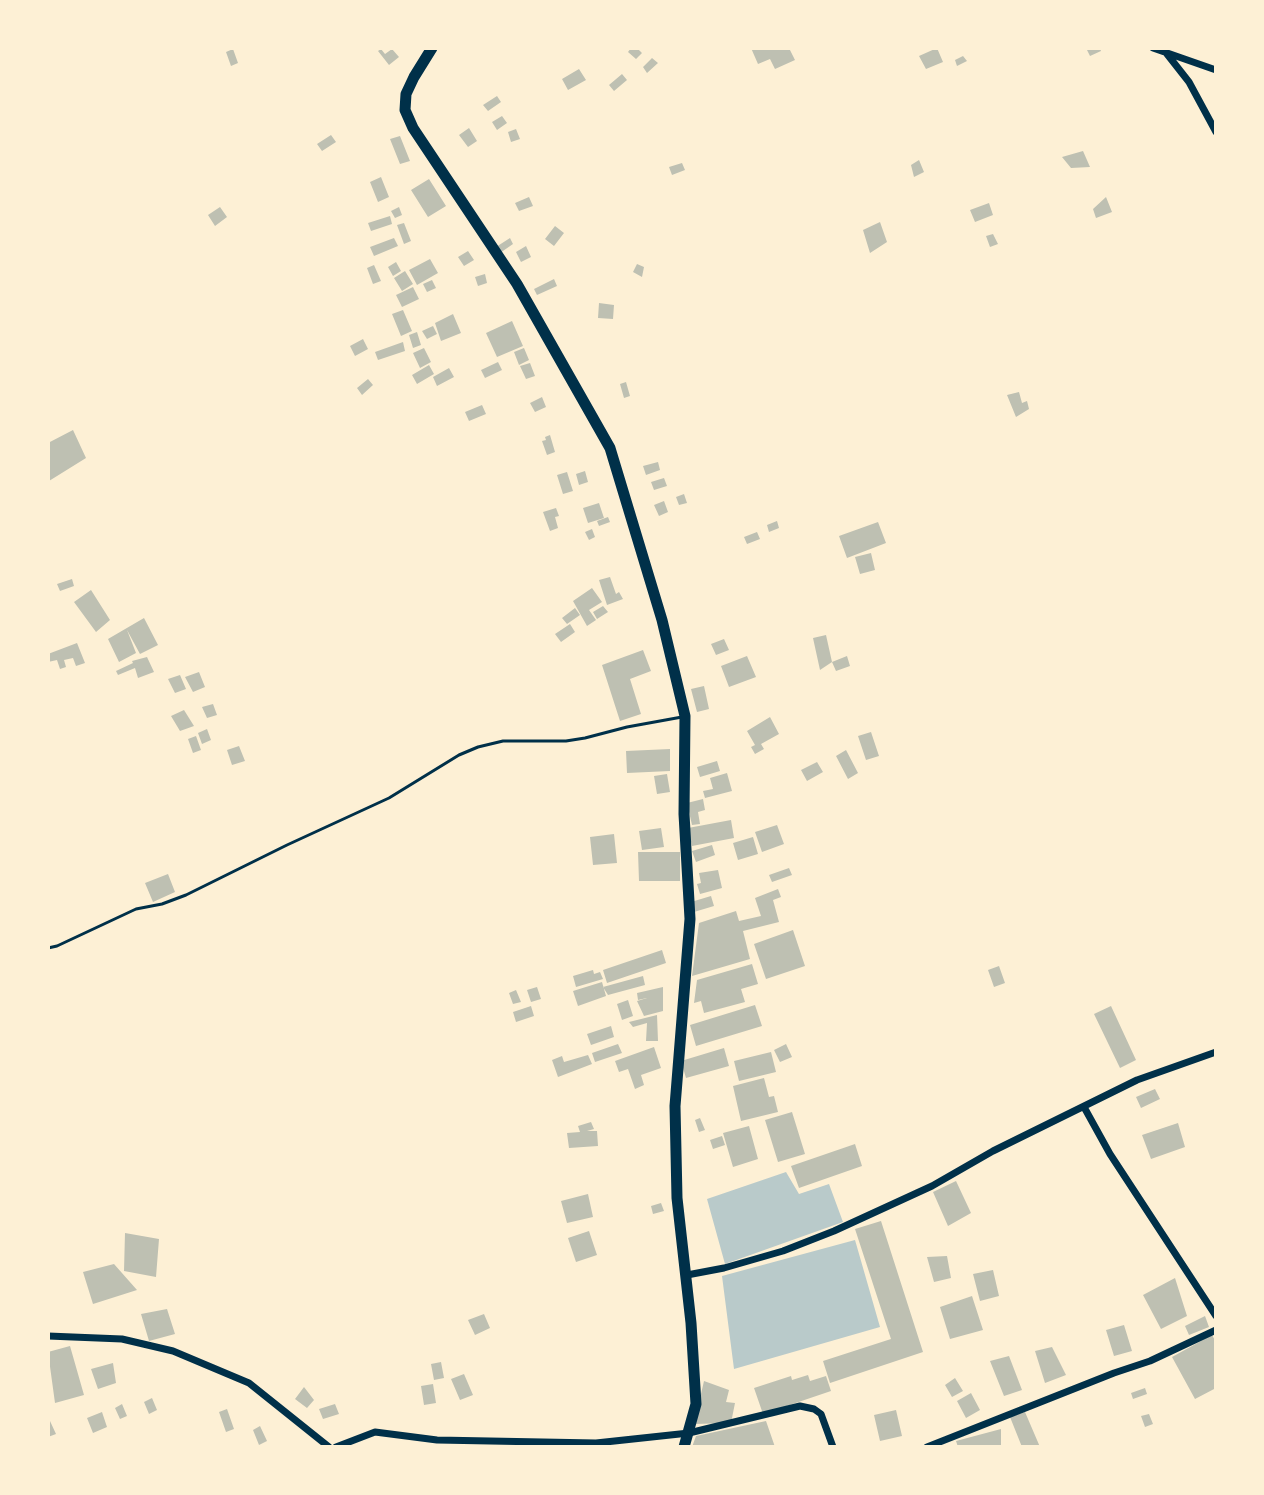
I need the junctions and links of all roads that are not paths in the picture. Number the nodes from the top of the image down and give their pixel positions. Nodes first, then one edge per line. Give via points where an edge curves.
1 (432, 48) edge
2 (1153, 48) edge
3 (1167, 54) junction
4 (1216, 70) edge
5 (1216, 132) edge
6 (685, 716) junction
7 (48, 948) edge
8 (1216, 1052) edge
9 (1084, 1107) junction
10 (687, 1275) junction
11 (1216, 1316) edge
12 (1216, 1330) edge
13 (48, 1336) edge
14 (689, 1433) junction
15 (329, 1447) edge
16 (336, 1447) edge
17 (684, 1447) edge
18 (833, 1447) edge
19 (927, 1447) edge

1 - 6 main road via 406,94 405,110 517,284 610,448
2 - 3 street
3 - 4 street
3 - 5 street
6 - 7 lane via 566,741 503,741 478,747 389,798 186,895 136,909
6 - 10 main road via 690,919 675,1106 677,1198
8 - 9 street
9 - 10 street via 834,1231 783,1251
9 - 11 street
10 - 14 main road via 696,1404
12 - 19 street
13 - 15 street via 122,1339 173,1351 249,1383
14 - 16 street via 596,1443 437,1440 375,1432
14 - 17 main road
14 - 18 street via 800,1406 821,1414

